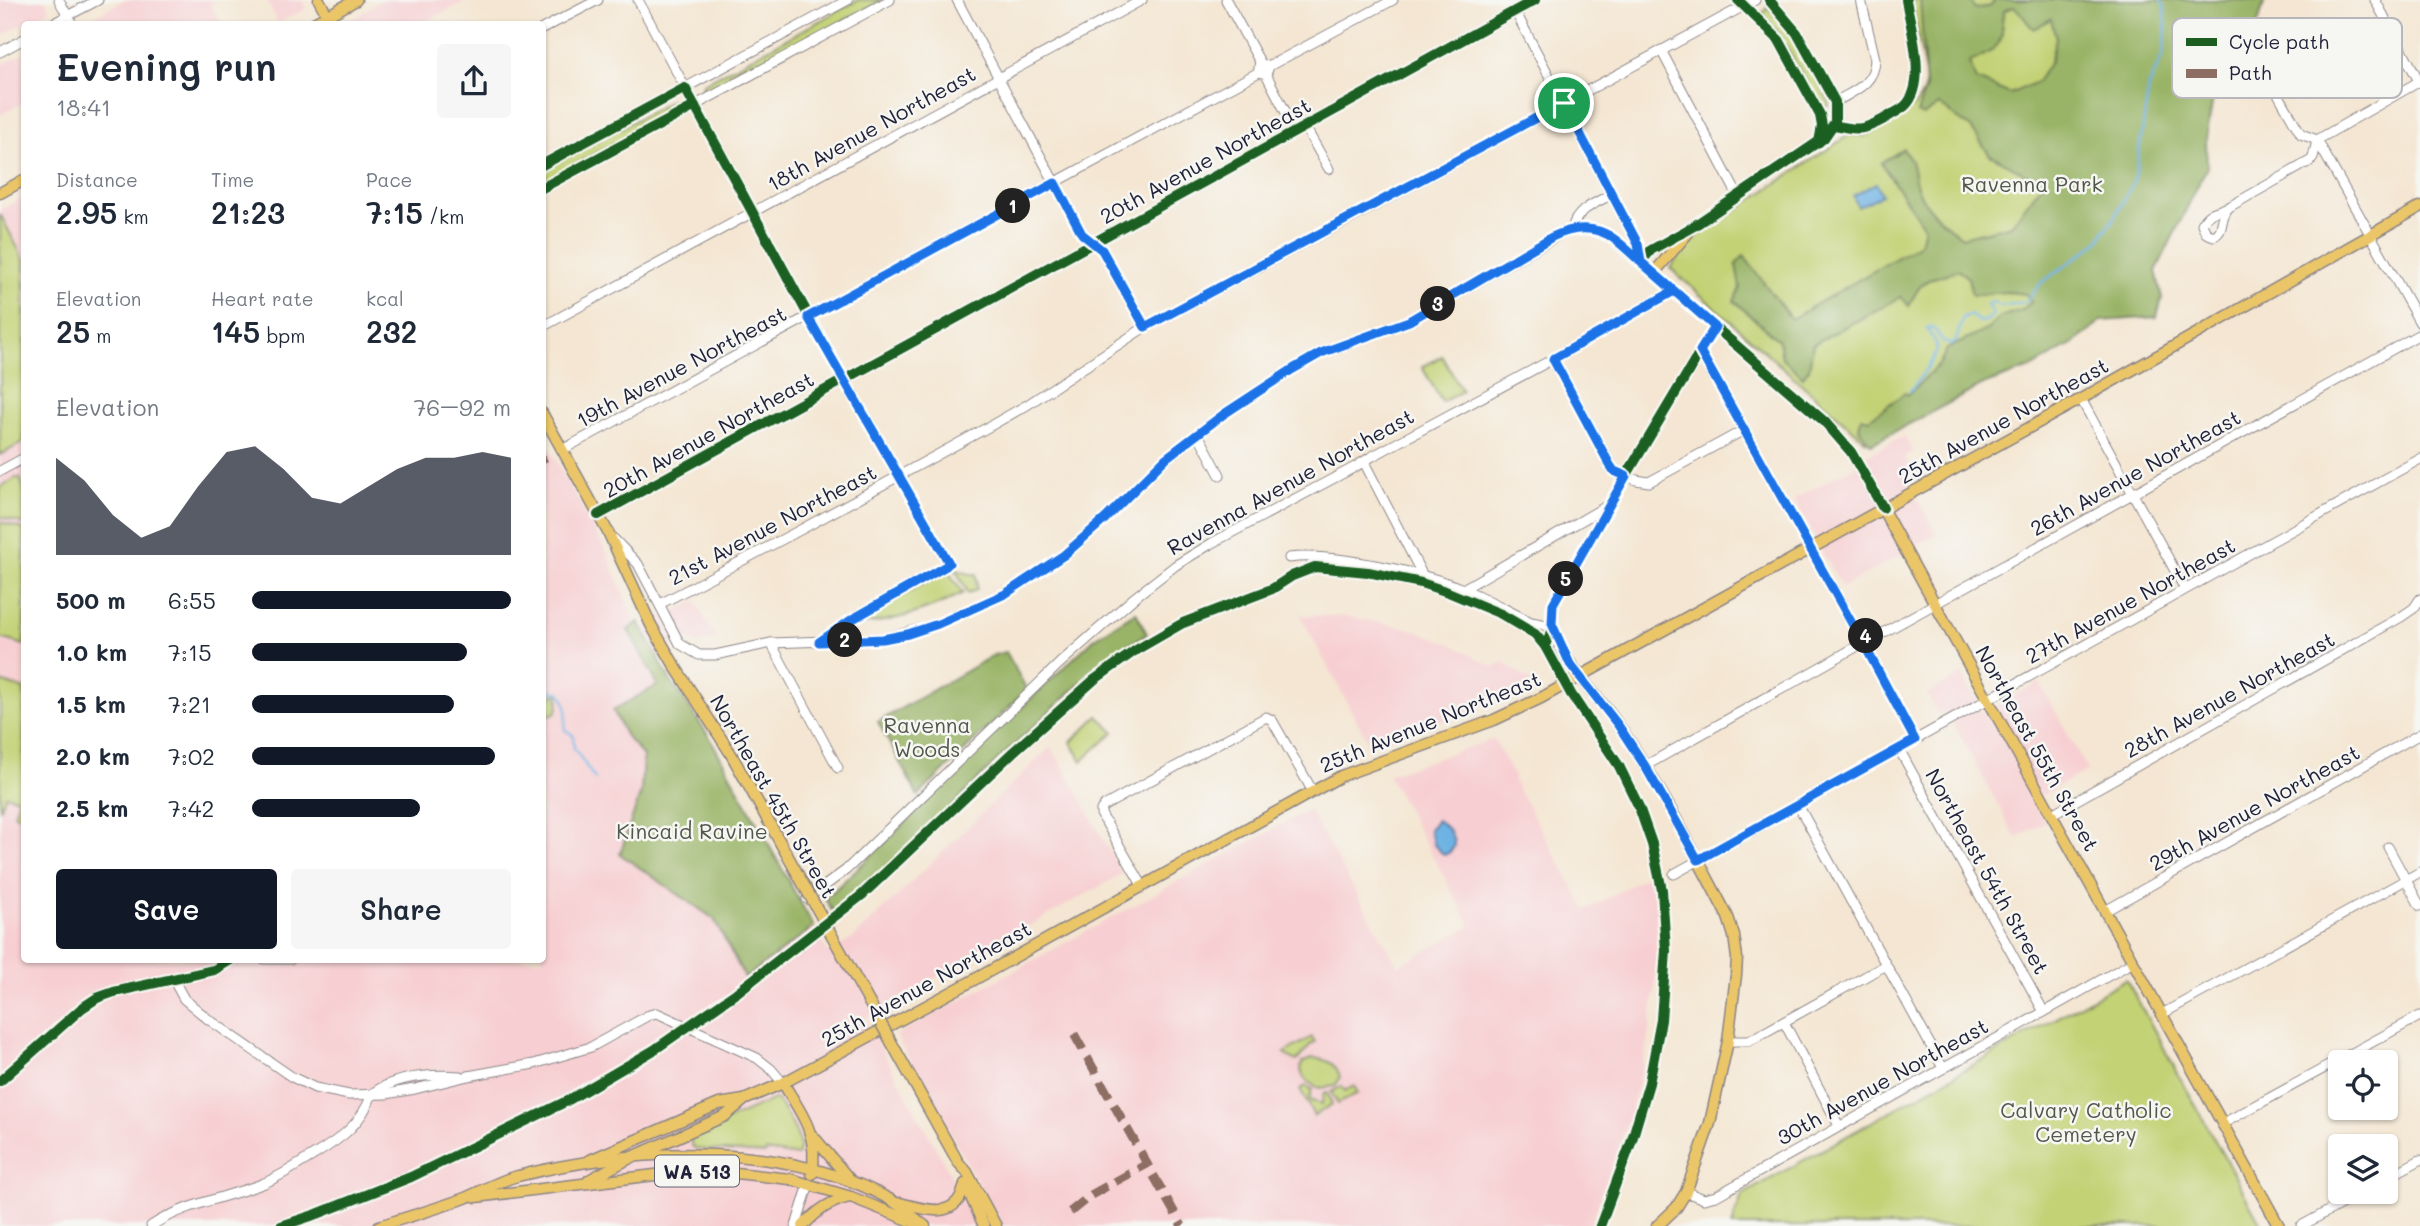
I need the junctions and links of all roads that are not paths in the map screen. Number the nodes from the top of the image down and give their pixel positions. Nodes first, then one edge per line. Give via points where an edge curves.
1 (60, 0) edge
2 (98, 0) edge
3 (318, 0) edge
4 (356, 0) edge
5 (598, 0) edge
6 (638, 0) edge
7 (848, 0) edge
8 (890, 0) edge
9 (957, 0) edge
10 (1142, 0) edge
11 (1226, 0) edge
12 (1393, 0) edge
13 (1535, 0) edge
14 (1755, 0) edge
15 (1769, 0) edge
16 (1861, 0) edge
17 (1906, 0) edge
18 (2375, 0) edge
19 (1741, 3) edge
20 (1515, 11) junction
21 (2385, 18) edge
22 (70, 20) edge
23 (329, 20) edge
24 (546, 27) edge
25 (21, 41) edge
26 (2402, 49) edge
27 (1661, 50) junction
28 (0, 52) edge
29 (1264, 69) junction
30 (999, 78) junction
31 (2420, 81) edge
32 (685, 88) junction
33 (2402, 91) edge
34 (2280, 98) edge
35 (2390, 98) edge
36 (1835, 102) junction
37 (1564, 103) junction
38 (695, 106) junction
39 (1834, 125) junction
40 (1301, 130) junction
41 (2317, 140) junction
42 (1819, 142) junction
43 (546, 163) edge
44 (1329, 169) dead end
45 (21, 182) edge
46 (1055, 183) junction
47 (546, 186) edge
48 (0, 193) edge
49 (1612, 194) junction
50 (1738, 196) junction
51 (2229, 207) dead end
52 (2420, 207) edge
53 (752, 212) junction
54 (1694, 226) junction
55 (1572, 230) junction
56 (2371, 234) junction
57 (1093, 243) junction
58 (1641, 262) junction
59 (1654, 273) junction
60 (1674, 291) junction
61 (808, 317) junction
62 (546, 325) edge
63 (1145, 327) junction
64 (1715, 327) junction
65 (2419, 330) edge
66 (1700, 351) junction
67 (1553, 359) junction
68 (844, 381) junction
69 (2081, 399) junction
70 (546, 420) edge
71 (1744, 430) junction
72 (1198, 434) junction
73 (562, 450) junction
74 (2420, 459) edge
75 (21, 460) edge
76 (1364, 462) junction
77 (0, 471) edge
78 (1220, 475) dead end
79 (900, 476) junction
80 (1626, 476) junction
81 (2132, 493) junction
82 (1610, 504) junction
83 (1883, 508) junction
84 (598, 515) junction
85 (609, 534) junction
86 (1810, 549) junction
87 (1289, 558) dead end
88 (1423, 576) junction
89 (1463, 589) junction
90 (2185, 589) junction
91 (2420, 599) edge
92 (660, 604) junction
93 (1936, 604) junction
94 (1553, 630) junction
95 (1859, 636) junction
96 (819, 642) junction
97 (771, 643) junction
98 (1868, 645) junction
99 (1856, 647) junction
100 (1581, 677) junction
101 (1989, 699) junction
102 (2420, 734) edge
103 (1915, 740) junction
104 (1899, 749) junction
105 (1645, 766) junction
106 (838, 768) dead end
107 (1312, 790) junction
108 (1798, 805) junction
109 (2052, 814) junction
110 (2388, 847) dead end
111 (1698, 860) junction
112 (2420, 872) edge
113 (1674, 874) dead end
114 (2406, 880) junction
115 (1142, 885) junction
116 (807, 899) dead end
117 (2420, 906) edge
118 (2105, 911) junction
119 (2133, 962) junction
120 (225, 963) edge
121 (1886, 965) junction
122 (173, 979) junction
123 (2044, 1012) junction
124 (2162, 1014) junction
125 (2420, 1016) edge
126 (1784, 1022) junction
127 (1728, 1041) junction
128 (1943, 1068) junction
129 (0, 1081) edge
130 (783, 1083) junction
131 (372, 1094) junction
132 (744, 1100) junction
133 (2222, 1125) junction
134 (1839, 1126) junction
135 (691, 1132) junction
136 (811, 1133) junction
137 (702, 1156) junction
138 (630, 1158) junction
139 (590, 1160) junction
140 (2420, 1160) edge
141 (958, 1162) junction
142 (813, 1169) junction
143 (2398, 1173) edge
144 (852, 1182) junction
145 (584, 1183) junction
146 (809, 1184) junction
147 (965, 1184) junction
148 (1686, 1192) junction
149 (851, 1197) junction
150 (463, 1199) junction
151 (893, 1201) junction
152 (2341, 1204) edge
153 (151, 1226) edge
154 (379, 1226) edge
155 (796, 1226) edge
156 (803, 1226) edge
157 (924, 1226) edge
158 (984, 1226) edge
159 (996, 1226) edge
160 (1657, 1226) edge
161 (2279, 1226) edge
162 (2301, 1226) edge

1 - 22 street
2 - 22 street
3 - 23 main road
4 - 23 main road
5 - 24 street
6 - 32 street
7 - 32 street
8 - 38 street
9 - 30 street
10 - 30 street, 18th Avenue Northeast
11 - 29 street
12 - 29 street, 19th Avenue Northeast
13 - 20 street, 20th Avenue Northeast
14 - 19 street, 21st Avenue Northeast
15 - 36 main road via 1797,33
16 - 36 street via 1875,69 1866,83
17 - 39 street via 1917,80 1910,99 1902,109 1866,129
18 - 21 street
19 - 27 street, 21st Avenue Northeast
19 - 42 main road via 1784,50 1820,115
20 - 37 street
20 - 40 street, 20th Avenue Northeast
25 - 28 street
26 - 31 street
27 - 37 street, 21st Avenue Northeast
27 - 50 street
29 - 40 street
29 - 46 street, 19th Avenue Northeast
30 - 46 street
30 - 53 street, 18th Avenue Northeast
31 - 33 street
32 - 38 street
32 - 43 street
34 - 41 street via 2301,134
35 - 41 street
36 - 39 main road
37 - 49 street
37 - 63 street, 21st Avenue Northeast
38 - 47 street
38 - 53 street
39 - 42 main road
40 - 44 street
40 - 57 street, 20th Avenue Northeast
41 - 51 street via 2310,161
41 - 56 street
42 - 50 main road
45 - 48 main road
46 - 57 street via 1082,234
46 - 61 street, 19th Avenue Northeast
49 - 55 street via 1579,213
49 - 58 street via 1638,244
50 - 54 main road
52 - 56 main road, 25th Avenue Northeast
53 - 61 street
53 - 62 street, 18th Avenue Northeast
54 - 58 main road via 1651,250
54 - 59 main road
55 - 58 street via 1605,233
55 - 72 street via 1552,237 1409,321 1321,353
56 - 65 street
56 - 69 main road, 25th Avenue Northeast
57 - 63 street via 1102,250
57 - 68 street, 20th Avenue Northeast
58 - 59 main road
59 - 60 main road
60 - 64 main road
60 - 67 street, Ravenna Avenue Northeast
61 - 68 street
61 - 73 street, 19th Avenue Northeast
63 - 79 street, 21st Avenue Northeast via 1027,405
64 - 66 main road
64 - 83 main road, Northeast 55th Street via 1834,431
65 - 81 street, 26th Avenue Northeast
66 - 71 street
66 - 80 main road
67 - 76 street, Ravenna Avenue Northeast
67 - 80 street via 1610,465
68 - 79 street
68 - 84 street, 20th Avenue Northeast
69 - 81 street
69 - 83 main road, 25th Avenue Northeast
70 - 73 main road, Northeast 45th Street
71 - 80 street via 1649,482
71 - 86 street
72 - 78 street
72 - 96 street via 1166,458 1064,555 1005,594 908,634
73 - 84 main road, Northeast 45th Street
74 - 90 street, 27th Avenue Northeast
75 - 77 street
76 - 88 street
76 - 116 street, Ravenna Avenue Northeast via 1212,542 1155,581 1060,663 846,870
79 - 92 street, 21st Avenue Northeast
79 - 96 street via 949,563
80 - 82 main road
81 - 90 street
81 - 93 street, 26th Avenue Northeast
82 - 89 street
82 - 94 main road via 1553,604
83 - 86 main road, 25th Avenue Northeast
83 - 93 main road, Northeast 55th Street
84 - 85 main road, Northeast 45th Street
85 - 92 street, Northeast 45th Street via 638,564
85 - 141 main road, Northeast 45th Street, bridge via 676,668 731,754
86 - 95 street
86 - 100 main road, 25th Avenue Northeast
87 - 88 street via 1326,558
88 - 89 street
89 - 94 street
90 - 101 street, 27th Avenue Northeast
91 - 109 street, 28th Avenue Northeast via 2401,617
92 - 97 street, Northeast 45th Street via 677,639 693,653 715,655
93 - 98 street, 26th Avenue Northeast
93 - 101 main road, Northeast 55th Street
94 - 100 main road
95 - 98 street via 1865,636
95 - 99 street
96 - 97 street
97 - 106 street
98 - 99 street via 1860,651
98 - 103 street
99 - 105 street
100 - 105 main road
100 - 107 main road, 25th Avenue Northeast via 1494,720 1360,767
101 - 103 street, 27th Avenue Northeast
101 - 109 main road, Northeast 55th Street
102 - 118 street, 29th Avenue Northeast
103 - 104 street, 27th Avenue Northeast
104 - 108 street, 27th Avenue Northeast
104 - 123 street, Northeast 54th Street
105 - 111 main road
107 - 115 main road, 25th Avenue Northeast
107 - 115 street via 1268,718 1104,806 1101,812
108 - 111 street, 27th Avenue Northeast
108 - 121 street
109 - 118 main road, Northeast 55th Street
110 - 114 street
111 - 113 street, 27th Avenue Northeast
111 - 127 main road via 1734,936 1737,967
112 - 114 street
114 - 117 street
114 - 124 street
115 - 130 main road, 25th Avenue Northeast
118 - 119 main road, Northeast 55th Street
119 - 123 street, 30th Avenue Northeast
119 - 124 main road, Northeast 55th Street
120 - 122 street
121 - 126 street
121 - 128 street
122 - 129 street via 114,992 89,1003
122 - 131 street via 184,999 208,1019 292,1077 327,1092
123 - 128 street, 30th Avenue Northeast
124 - 133 main road, Northeast 55th Street
125 - 133 street
126 - 127 street via 1749,1041
126 - 134 street
127 - 148 main road via 1710,1123
128 - 134 street, 30th Avenue Northeast
130 - 131 street via 757,1058 657,1013 572,1054 468,1076 410,1079 384,1085
130 - 132 main road, 25th Avenue Northeast
130 - 136 main road
131 - 153 street via 348,1132 287,1172 184,1209
132 - 135 main road, 25th Avenue Northeast
132 - 139 main road, 25th Avenue Northeast via 719,1104
133 - 161 main road, Northeast 55th Street
134 - 148 street, 30th Avenue Northeast via 1712,1198 1700,1199
135 - 137 main road via 685,1148
135 - 138 main road, 25th Avenue Northeast
136 - 142 main road
136 - 144 main road
137 - 138 main road, WA 513
137 - 142 main road, WA 513
138 - 139 main road, WA 513
138 - 145 main road, 25th Avenue Northeast
139 - 150 main road, WA 513 via 515,1177
140 - 143 street
141 - 147 main road, Northeast 45th Street
141 - 159 main road
142 - 144 main road, WA 513
142 - 146 main road
144 - 151 main road, WA 513
145 - 146 main road, WA 513 via 698,1171 759,1174
145 - 150 main road, WA 513
146 - 149 main road, WA 513
146 - 155 street
147 - 151 main road via 963,1195 944,1210
147 - 158 main road, Northeast 45th Street
148 - 160 main road
149 - 156 main road via 820,1208
149 - 157 main road, WA 513
150 - 154 main road, WA 513
151 - 157 main road, WA 513
152 - 162 street

